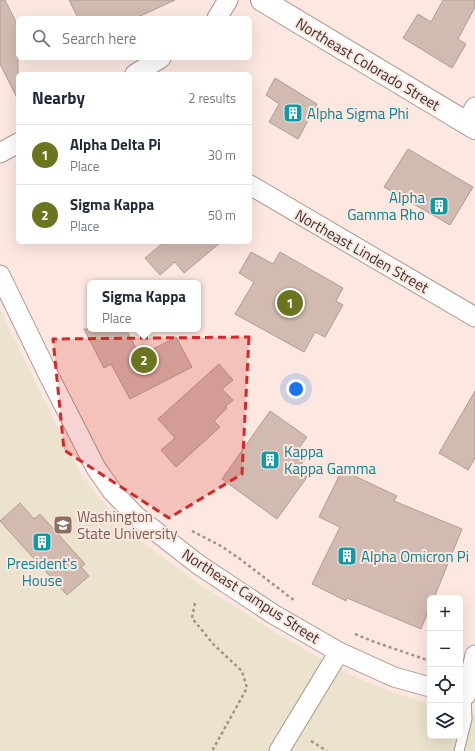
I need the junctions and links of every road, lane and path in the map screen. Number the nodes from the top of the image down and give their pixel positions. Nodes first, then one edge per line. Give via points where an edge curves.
1 (228, 0) edge
2 (262, 0) edge
3 (218, 16) edge
4 (158, 60) edge
5 (138, 72) edge
6 (472, 119) edge
7 (16, 144) edge
8 (0, 153) edge
9 (252, 187) edge
10 (0, 275) edge
11 (475, 317) edge
12 (190, 530) dead end
13 (297, 602) dead end
14 (195, 603) dead end
15 (352, 633) dead end
16 (338, 652) junction
17 (475, 655) edge
18 (427, 660) edge
19 (427, 686) edge
20 (467, 695) edge
21 (311, 741) dead end
22 (212, 751) edge
23 (279, 751) edge
24 (327, 751) edge
25 (458, 751) edge

1 - 3 street
2 - 6 street, Northeast Colorado Street
4 - 5 street
7 - 8 street
9 - 11 street, Northeast Linden Street
10 - 16 street, Northeast Campus Street via 96,468 112,491 136,516 199,565 273,614
12 - 13 path via 240,558
14 - 22 path via 192,618 214,645 242,671 247,688
15 - 18 path
16 - 19 street, Northeast Campus Street via 394,677
16 - 23 street
17 - 20 street
20 - 25 lane via 466,718
21 - 24 path

